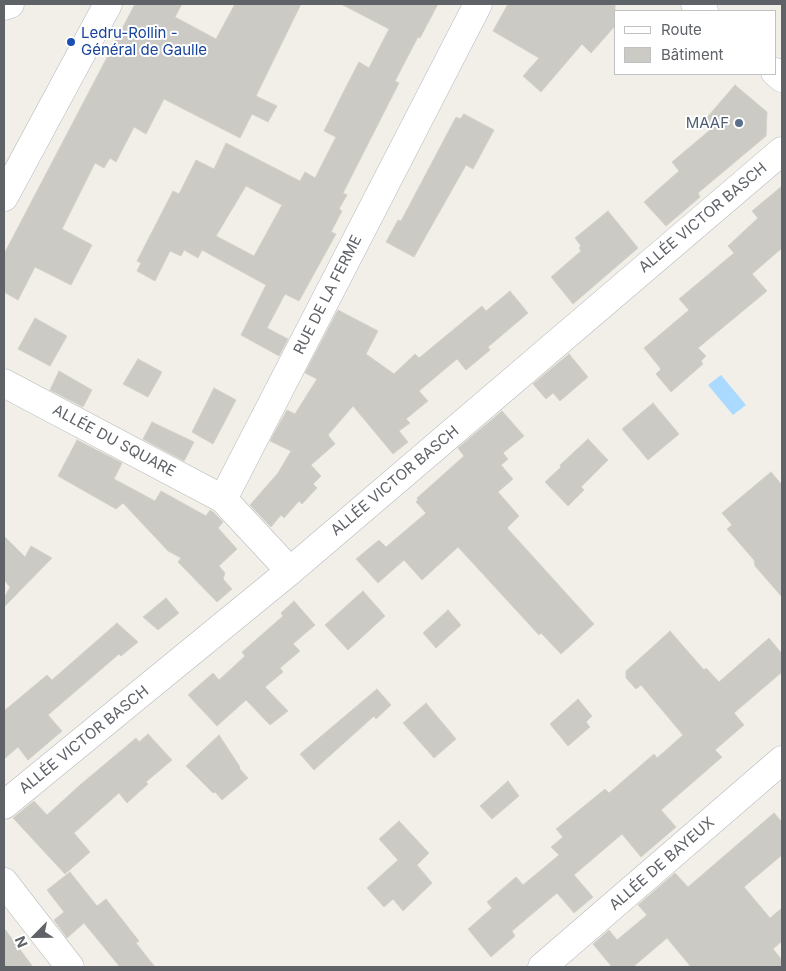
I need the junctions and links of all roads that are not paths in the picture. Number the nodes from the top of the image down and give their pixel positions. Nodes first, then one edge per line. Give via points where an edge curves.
1 (10, 4) edge
2 (108, 4) edge
3 (478, 4) edge
4 (4, 6) edge
5 (782, 151) edge
6 (4, 197) edge
7 (4, 383) edge
8 (223, 499) junction
9 (290, 571) junction
10 (782, 760) edge
11 (4, 805) edge
12 (4, 882) edge
13 (70, 967) edge
14 (542, 967) edge

1 - 4 street
2 - 6 street
3 - 8 street, RUE DE LA FERME
5 - 9 street, ALLÉE VICTOR BASCH
7 - 8 street, ALLÉE DU SQUARE
8 - 9 street
9 - 11 street, ALLÉE VICTOR BASCH
10 - 14 street, ALLÉE DE BAYEUX
12 - 13 street

